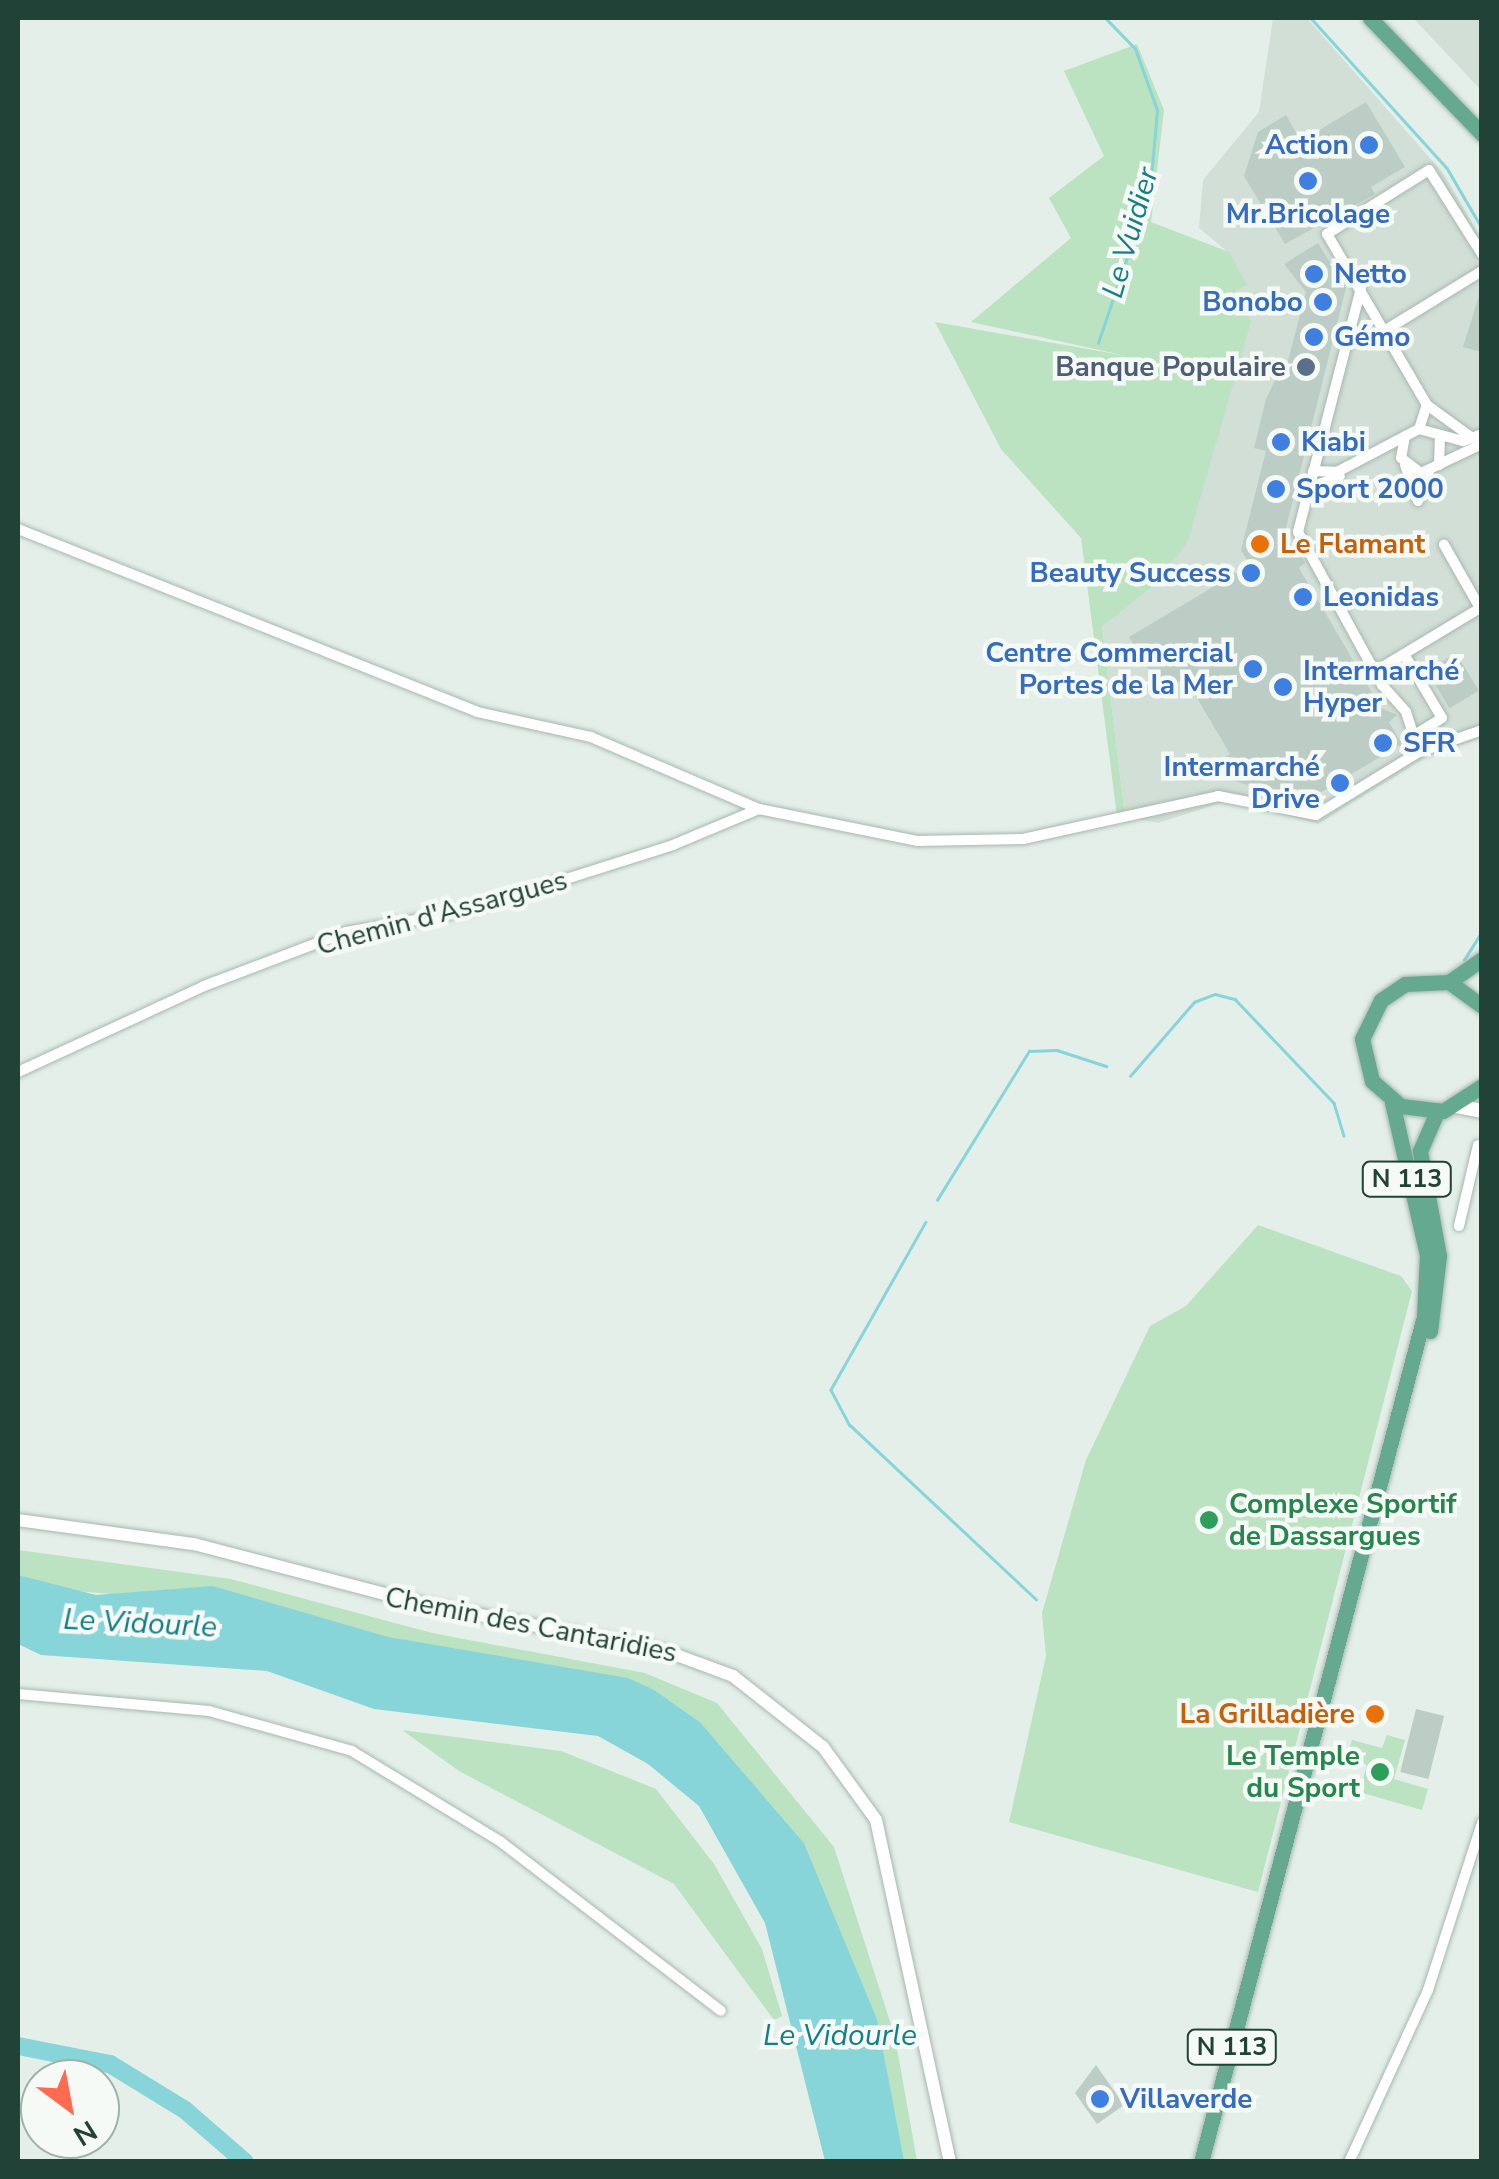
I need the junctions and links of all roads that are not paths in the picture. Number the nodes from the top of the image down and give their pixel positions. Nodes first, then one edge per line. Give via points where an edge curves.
1 (1370, 18) edge
2 (1482, 134) edge
3 (1482, 254) edge
4 (1482, 271) edge
5 (1362, 288) junction
6 (1368, 302) junction
7 (1354, 314) junction
8 (1384, 332) junction
9 (1427, 405) junction
10 (1440, 418) junction
11 (1418, 428) junction
12 (1405, 436) junction
13 (1439, 436) junction
14 (1478, 438) edge
15 (1403, 462) junction
16 (1434, 468) junction
17 (1314, 471) junction
18 (1309, 488) junction
19 (18, 528) edge
20 (1444, 546) dead end
21 (1404, 654) junction
22 (1374, 672) junction
23 (1482, 730) edge
24 (1413, 736) junction
25 (1420, 752) junction
26 (759, 809) junction
27 (1482, 959) edge
28 (1448, 982) junction
29 (1482, 1006) edge
30 (18, 1072) edge
31 (1482, 1086) edge
32 (1392, 1102) junction
33 (1456, 1106) junction
34 (1482, 1111) edge
35 (1437, 1112) junction
36 (1478, 1144) dead end
37 (1459, 1226) dead end
38 (1380, 1502) junction
39 (18, 1520) edge
40 (18, 1694) edge
41 (1482, 1822) edge
42 (721, 2012) dead end
43 (950, 2162) edge
44 (1201, 2162) edge
45 (1350, 2162) edge

1 - 2 main road
3 - 5 street via 1429,170 1327,234
4 - 8 street
5 - 6 street
5 - 7 street
6 - 7 street
6 - 8 street
7 - 17 street
8 - 9 street
9 - 10 street
9 - 11 street
10 - 13 street
10 - 14 street
11 - 12 street
11 - 13 street
12 - 15 street
12 - 17 street via 1338,472
13 - 14 street
13 - 16 street
14 - 16 street
15 - 16 street
15 - 16 street via 1418,501
15 - 18 street via 1382,454
17 - 18 street
18 - 22 street via 1298,532
19 - 26 street via 386,678 477,712 591,737
20 - 21 street via 1480,608
21 - 22 street
21 - 24 street via 1442,718
22 - 24 street via 1400,701
23 - 25 street
24 - 25 street
25 - 26 street via 1316,815 1218,796 975,843 825,827
26 - 30 street, Chemin d'Assargues via 658,851 462,912 346,932 204,986
27 - 28 main road
28 - 29 main road
28 - 32 main road via 1405,984 1372,1011 1362,1039 1366,1068
31 - 33 main road
32 - 35 main road
32 - 38 main road, N 113 via 1428,1278
33 - 34 main road
33 - 35 main road
35 - 38 main road, N 113 via 1420,1151 1438,1244 1438,1300
36 - 37 street
38 - 44 main road, N 113
39 - 43 street, Chemin des Cantaridies via 194,1544 422,1604 663,1650 733,1676 823,1747 876,1820
40 - 42 street via 208,1711 352,1751 512,1850
41 - 45 street via 1428,1990

